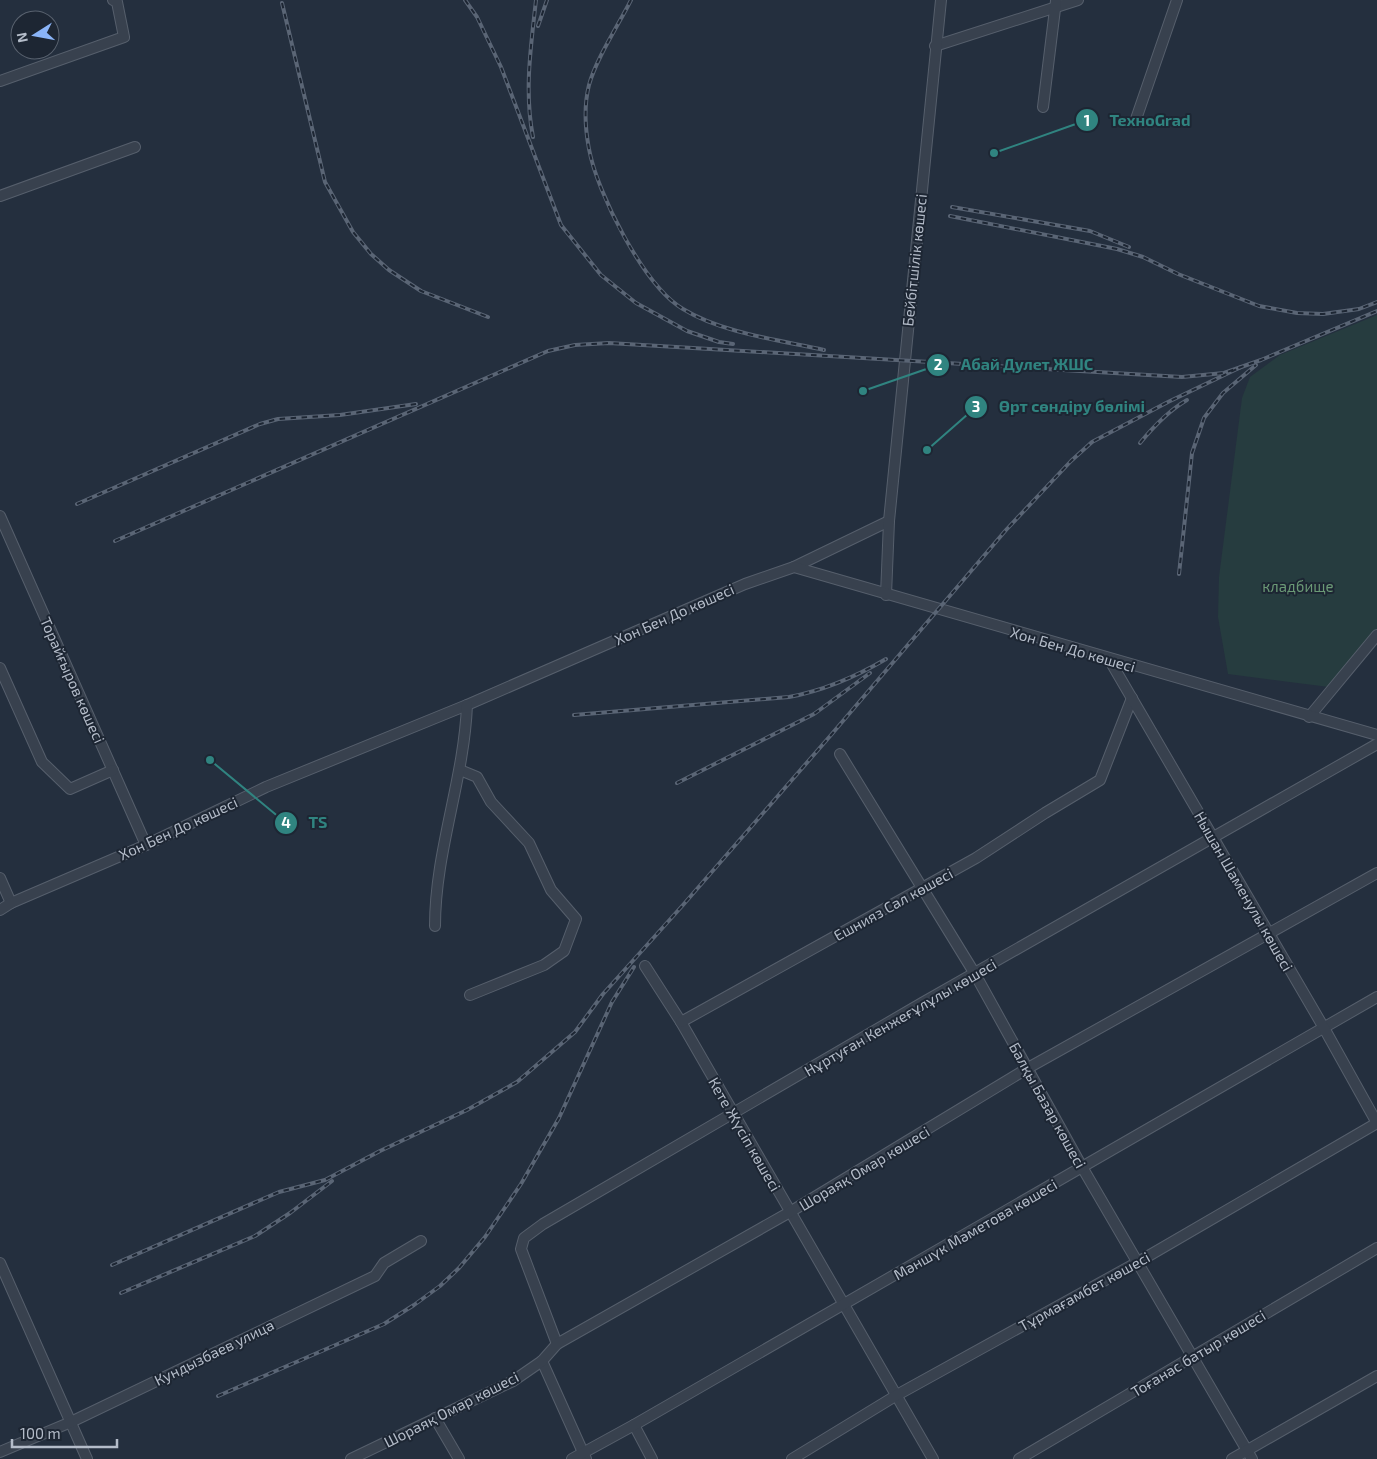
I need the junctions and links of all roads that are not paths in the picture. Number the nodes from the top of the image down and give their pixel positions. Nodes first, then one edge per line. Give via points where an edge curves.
1 (113, 0) edge
2 (940, 0) edge
3 (1078, 0) edge
4 (1177, 0) edge
5 (1056, 3) edge
6 (936, 46) junction
7 (0, 81) edge
8 (1043, 107) dead end
9 (1136, 119) dead end
10 (135, 147) dead end
11 (0, 196) edge
12 (0, 516) edge
13 (889, 521) junction
14 (794, 567) junction
15 (886, 595) junction
16 (1377, 635) edge
17 (1110, 659) junction
18 (0, 668) edge
19 (1132, 698) junction
20 (467, 705) junction
21 (1309, 717) junction
22 (1377, 735) edge
23 (1377, 744) edge
24 (840, 754) dead end
25 (113, 770) junction
26 (460, 770) junction
27 (1213, 837) junction
28 (146, 844) junction
29 (1377, 873) edge
30 (0, 878) edge
31 (922, 888) junction
32 (11, 903) junction
33 (0, 910) edge
34 (435, 926) dead end
35 (1269, 933) junction
36 (645, 966) dead end
37 (975, 974) junction
38 (470, 994) dead end
39 (1377, 997) edge
40 (682, 1022) junction
41 (1324, 1028) junction
42 (1028, 1068) junction
43 (734, 1112) junction
44 (1377, 1123) edge
45 (1082, 1167) junction
46 (790, 1212) junction
47 (421, 1241) dead end
48 (1377, 1248) edge
49 (1138, 1262) junction
50 (0, 1263) edge
51 (845, 1304) junction
52 (557, 1344) junction
53 (1193, 1356) junction
54 (542, 1360) junction
55 (1377, 1376) edge
56 (897, 1395) junction
57 (435, 1418) junction
58 (71, 1422) junction
59 (634, 1426) junction
60 (0, 1452) edge
61 (1250, 1455) edge
62 (584, 1456) edge
63 (86, 1459) edge
64 (351, 1459) edge
65 (459, 1459) edge
66 (572, 1459) edge
67 (652, 1459) edge
68 (792, 1459) edge
69 (933, 1459) edge
70 (1019, 1459) edge
71 (1232, 1459) edge

1 - 7 street via 117,2 124,37
2 - 6 street, Бейбітшілік көшесі
3 - 5 street
4 - 9 street
5 - 6 street
5 - 8 street
6 - 13 street, Бейбітшілік көшесі
10 - 11 street
12 - 25 street, Торайғыров көшесі
13 - 14 street
13 - 15 street, Бейбітшілік көшесі
14 - 15 street, Хон Бен До көшесі
14 - 20 street, Хон Бен До көшесі via 745,584
15 - 17 street, Хон Бен До көшесі
16 - 21 street
17 - 19 street, Нышан Шаменулы көшесі
17 - 21 street, Хон Бен До көшесі
18 - 25 street via 42,762 70,789
19 - 27 street, Нышан Шаменулы көшесі
19 - 31 street, Ешнияз Сал көшесі via 1100,780
20 - 26 street
20 - 28 street, Хон Бен До көшесі via 266,787
21 - 22 street, Хон Бен До көшесі
23 - 27 street, Нұртуған Кенжеғұлұлы көшесі
24 - 31 street, Балқы Базар көшесі
25 - 28 street, Торайғыров көшесі
26 - 34 street via 435,902
26 - 38 street via 476,777 491,802 529,843 551,890 576,919 564,952 544,965
27 - 35 street, Нышан Шаменулы көшесі
27 - 37 street, Нұртуған Кенжеғұлұлы көшесі
28 - 32 street, Хон Бен До көшесі
29 - 35 street, Шораяқ Омар көшесі
30 - 32 street
31 - 37 street, Балқы Базар көшесі
31 - 40 street, Ешнияз Сал көшесі
32 - 33 street, Хон Бен До көшесі
35 - 41 street, Нышан Шаменулы көшесі
35 - 42 street, Шораяқ Омар көшесі
36 - 40 street, Кете Жүсіп көшесі
37 - 42 street, Балқы Базар көшесі
37 - 43 street, Нұртуған Кенжеғұлұлы көшесі
39 - 41 street, Мәншүк Мәметова көшесі
40 - 43 street, Кете Жүсіп көшесі
41 - 44 street, Нышан Шаменулы көшесі
41 - 45 street, Мәншүк Мәметова көшесі
42 - 45 street, Балқы Базар көшесі
42 - 46 street, Шораяқ Омар көшесі
43 - 46 street, Кете Жүсіп көшесі
43 - 52 street, Нұртуған Кенжеғұлұлы көшесі via 524,1238 521,1249
44 - 49 street, Тұрмағамбет көшесі
45 - 49 street, Балқы Базар көшесі
45 - 51 street, Мәншүк Мәметова көшесі
46 - 51 street, Кете Жүсіп көшесі
46 - 52 street, Шораяқ Омар көшесі
47 - 58 street, Кундызбаев улица via 384,1263 375,1276
48 - 53 street, Тоғанас батыр көшесі
49 - 53 street, Балқы Базар көшесі
49 - 56 street, Тұрмағамбет көшесі
50 - 58 street
51 - 56 street, Кете Жүсіп көшесі
51 - 59 street, Мәншүк Мәметова көшесі
52 - 54 street, Шораяқ Омар көшесі
53 - 61 street, Балқы Базар көшесі
53 - 70 street, Тоғанас батыр көшесі
54 - 57 street, Шораяқ Омар көшесі via 513,1380
54 - 62 street
55 - 61 street
56 - 68 street, Тұрмағамбет көшесі
56 - 69 street, Кете Жүсіп көшесі
57 - 64 street, Шораяқ Омар көшесі
57 - 65 street
58 - 60 street, Кундызбаев улица
58 - 63 street
59 - 62 street, Мәншүк Мәметова көшесі
59 - 67 street
61 - 71 street
62 - 66 street, Мәншүк Мәметова көшесі

